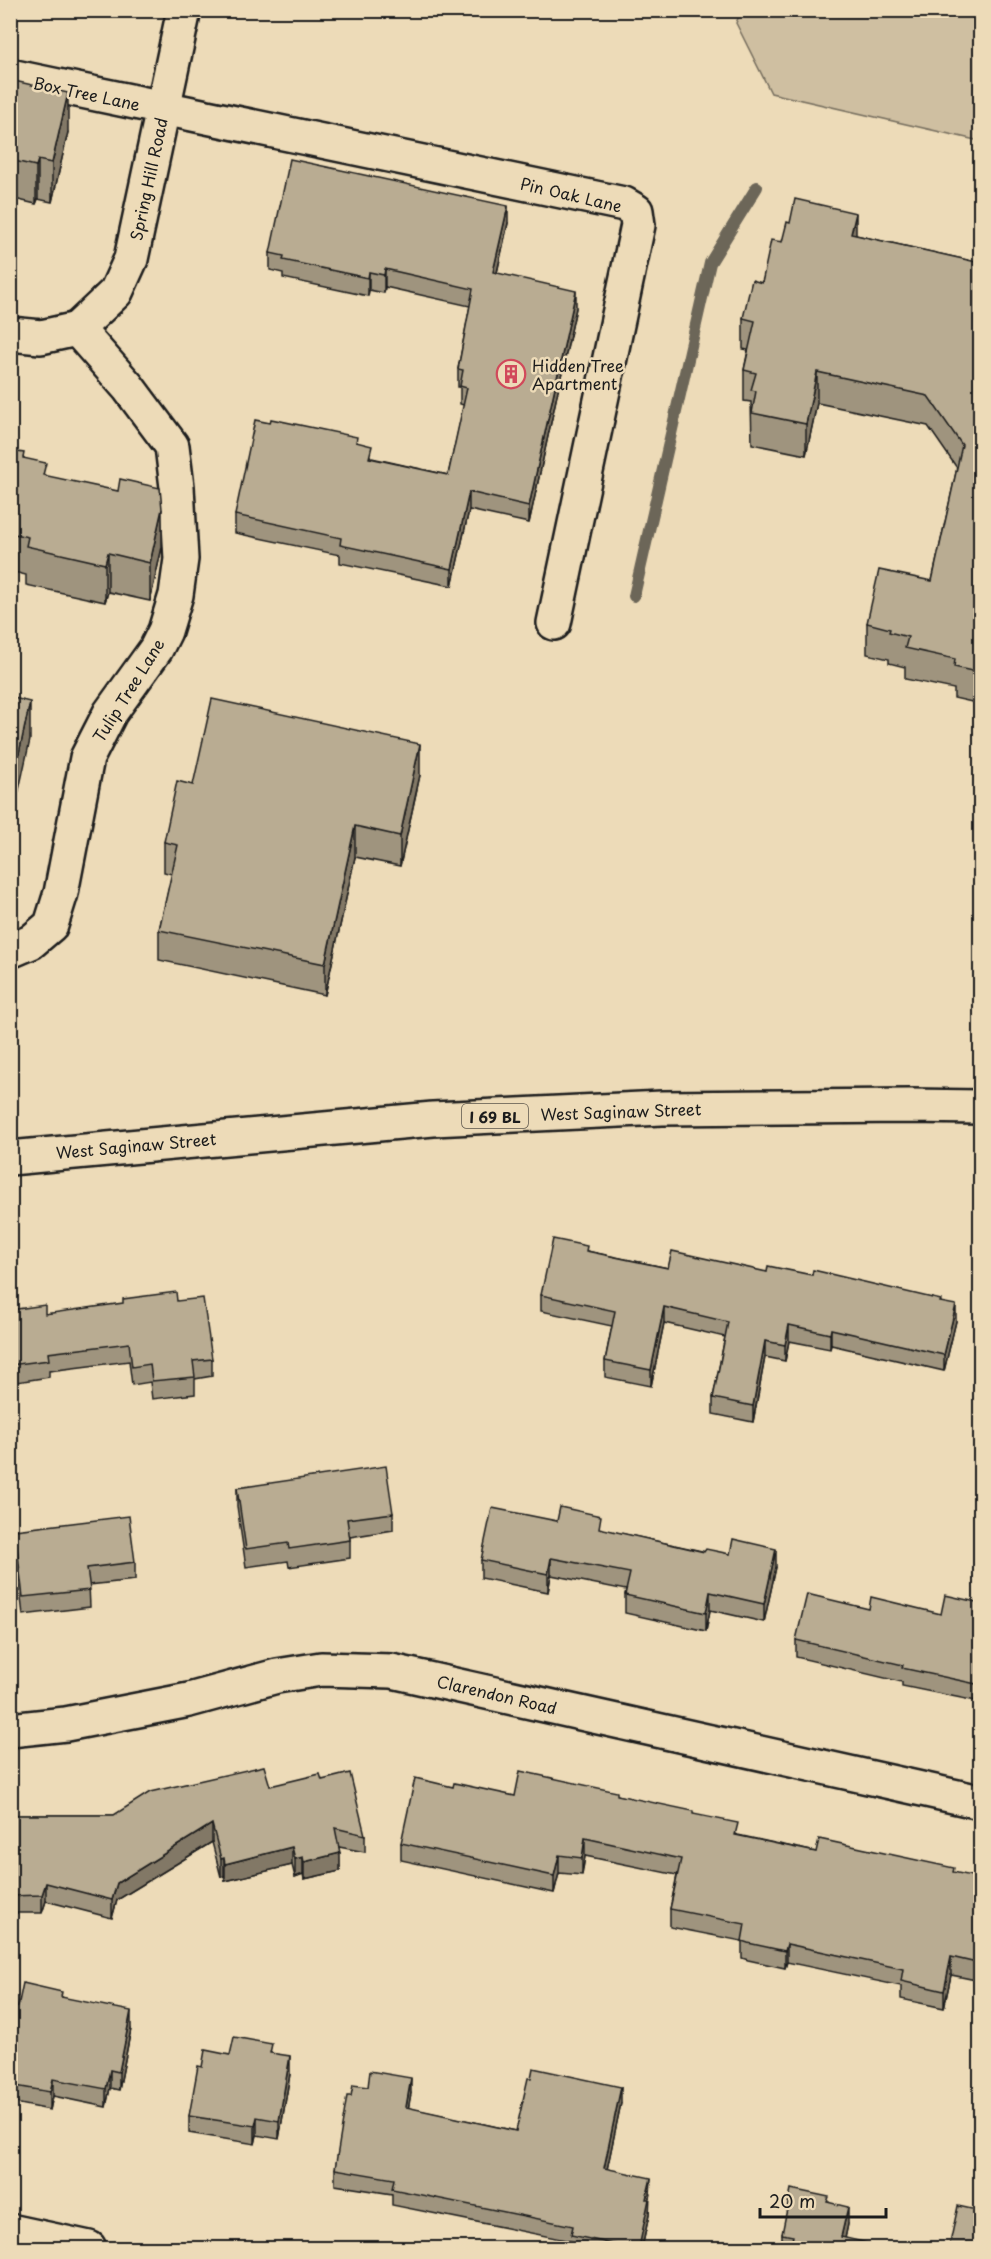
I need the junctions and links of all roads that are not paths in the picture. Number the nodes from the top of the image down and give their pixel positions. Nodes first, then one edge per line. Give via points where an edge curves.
1 (184, 10) edge
2 (10, 76) edge
3 (164, 110) junction
4 (77, 329) junction
5 (10, 334) edge
6 (554, 623) dead end
7 (10, 951) edge
8 (981, 1107) edge
9 (10, 1158) edge
10 (10, 1730) edge
11 (981, 1802) edge
12 (10, 2231) edge
13 (89, 2248) edge

1 - 3 street, Spring Hill Road
2 - 3 street, Box Tree Lane
3 - 4 street, Spring Hill Road via 131,259 116,292
3 - 6 street, Pin Oak Lane via 624,204 636,211 638,225
4 - 5 street via 41,337
4 - 7 street, Tulip Tree Lane via 128,387 172,446 181,559 165,631 110,713 87,758 61,893 51,924 31,942
8 - 9 street, West Saginaw Street / I 69 BL via 662,1108 444,1118
10 - 11 street, Clarendon Road via 66,1724 189,1700 277,1676 321,1670 392,1671
12 - 13 street

